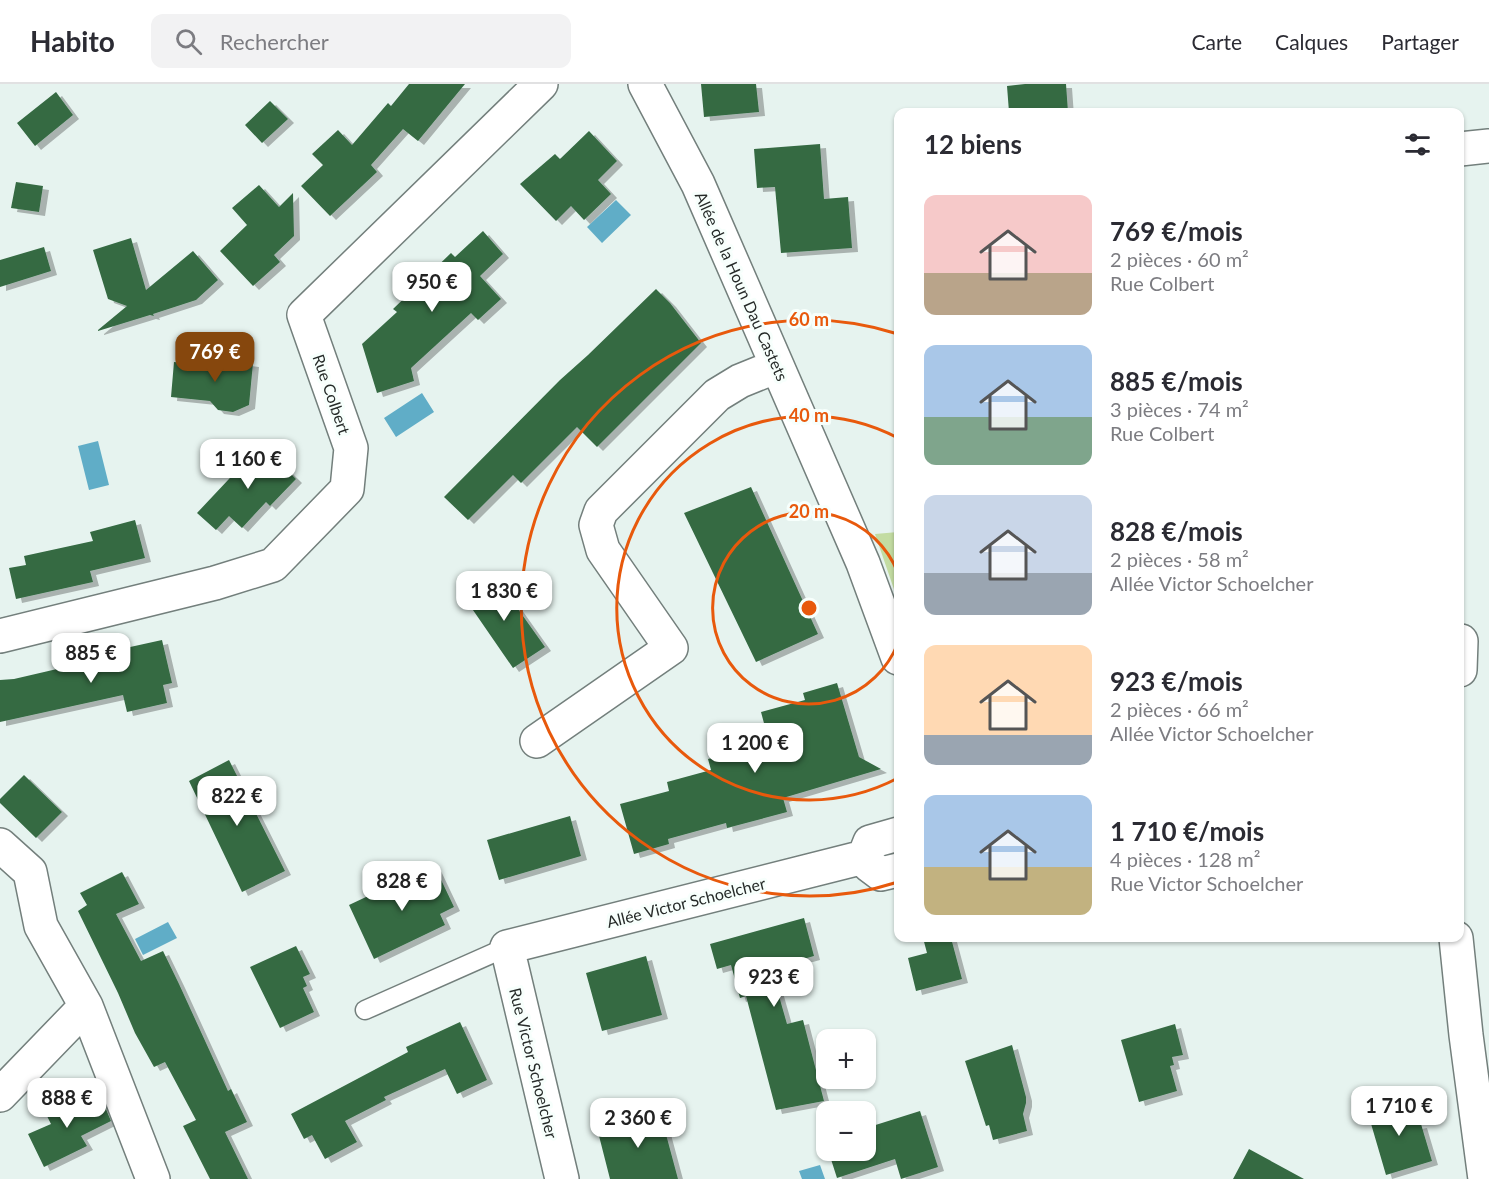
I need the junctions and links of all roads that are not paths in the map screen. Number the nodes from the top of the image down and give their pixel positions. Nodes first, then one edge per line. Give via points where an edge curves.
1 (541, 84) edge
2 (645, 84) edge
3 (1489, 146) edge
4 (1464, 149) edge
5 (777, 366) junction
6 (0, 636) edge
7 (894, 647) edge
8 (537, 741) dead end
9 (894, 835) edge
10 (0, 845) edge
11 (864, 857) junction
12 (894, 871) edge
13 (1458, 942) edge
14 (507, 947) junction
15 (1475, 986) edge
16 (86, 1006) junction
17 (365, 1010) dead end
18 (0, 1095) edge
19 (153, 1179) edge
20 (562, 1179) edge
21 (1485, 1179) edge

1 - 6 street, Rue Colbert via 304,315 351,448 347,489 282,556 273,565 215,583
2 - 5 street, Allée de la Houn Dau Castets via 698,184
3 - 4 street
5 - 7 street, Allée de la Houn Dau Castets via 863,563
5 - 8 street via 717,395 601,511 596,525 603,550 671,648
9 - 11 street via 870,842
10 - 16 street via 30,872 42,926
11 - 12 street via 881,874
11 - 14 street, Allée Victor Schoelcher
13 - 15 street
14 - 17 lane
14 - 20 street, Rue Victor Schoelcher
15 - 21 street via 1466,1035
16 - 18 street
16 - 19 street

